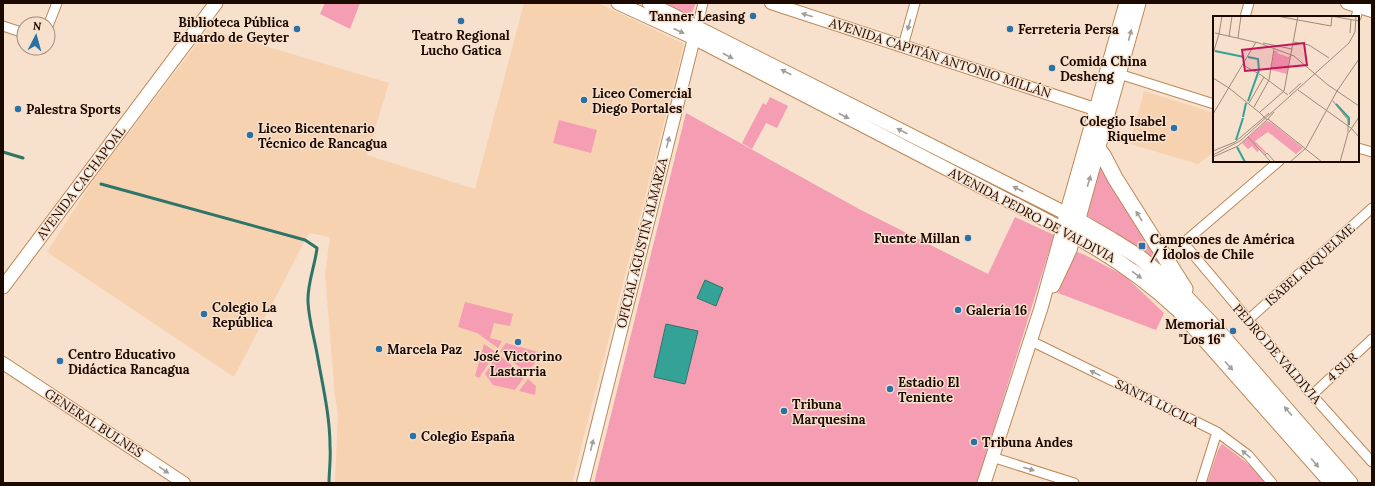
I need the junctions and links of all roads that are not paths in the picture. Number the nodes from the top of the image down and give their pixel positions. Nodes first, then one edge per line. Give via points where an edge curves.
1 (57, 3) edge
2 (216, 3) edge
3 (618, 3) edge
4 (649, 3) edge
5 (662, 3) edge
6 (704, 3) edge
7 (771, 3) edge
8 (916, 3) edge
9 (1126, 3) edge
10 (1138, 3) edge
11 (1249, 3) edge
12 (1347, 3) edge
13 (1372, 11) edge
14 (1357, 12) edge
15 (672, 14) junction
16 (52, 16) edge
17 (1244, 16) edge
18 (3, 26) edge
19 (16, 30) edge
20 (695, 33) junction
21 (903, 46) junction
22 (1119, 74) junction
23 (1213, 104) edge
24 (1103, 111) junction
25 (1092, 148) junction
26 (1359, 148) edge
27 (1372, 152) edge
28 (1278, 162) edge
29 (1372, 208) edge
30 (1070, 225) junction
31 (3, 287) edge
32 (1197, 308) junction
33 (1248, 320) junction
34 (1029, 340) junction
35 (1372, 340) edge
36 (3, 363) edge
37 (1312, 395) junction
38 (1217, 432) junction
39 (992, 457) junction
40 (1372, 462) edge
41 (184, 483) edge
42 (583, 483) edge
43 (984, 483) edge
44 (1074, 483) edge
45 (1200, 483) edge
46 (1272, 483) edge
47 (1332, 483) edge
48 (1350, 483) edge

1 - 16 street
2 - 31 main road, AVENIDA CACHAPOAL
3 -> 20 main road
4 - 15 main road
5 - 15 main road
6 - 20 street, OFICIAL AGUSTÍN ALMARZA
21 -> 7 street, AVENIDA CAPITÁN ANTONIO MILLÁN
8 -> 21 street
9 - 24 main road
22 -> 10 main road
11 - 17 street
12 - 14 street
13 - 14 street
15 - 20 main road
18 - 19 street
20 - 30 main road, AVENIDA PEDRO DE VALDIVIA
42 -> 20 street, OFICIAL AGUSTÍN ALMARZA
21 - 24 street, AVENIDA CAPITÁN ANTONIO MILLÁN
22 - 23 street
22 - 24 main road
24 - 25 main road
25 - 30 main road
32 -> 25 main road, AVENIDA PEDRO DE VALDIVIA via 1103,155
26 - 27 street
28 - 33 street, PEDRO DE VALDIVIA via 1188,239 1186,244
29 - 33 street, ISABEL RIQUELME
30 - 32 main road, AVENIDA PEDRO DE VALDIVIA via 1139,257
30 - 34 main road
30 -> 47 main road, AVENIDA PEDRO DE VALDIVIA via 1134,272 1179,310
48 -> 32 main road, AVENIDA PEDRO DE VALDIVIA
33 - 37 street, PEDRO DE VALDIVIA
38 -> 34 street, SANTA LUCILA
34 - 39 main road
35 - 37 street, 4 SUR
36 -> 41 street, GENERAL BULNES
37 - 40 street, PEDRO DE VALDIVIA
38 - 45 street
46 -> 38 street, SANTA LUCILA via 1248,455
39 - 43 main road
39 -> 44 street

